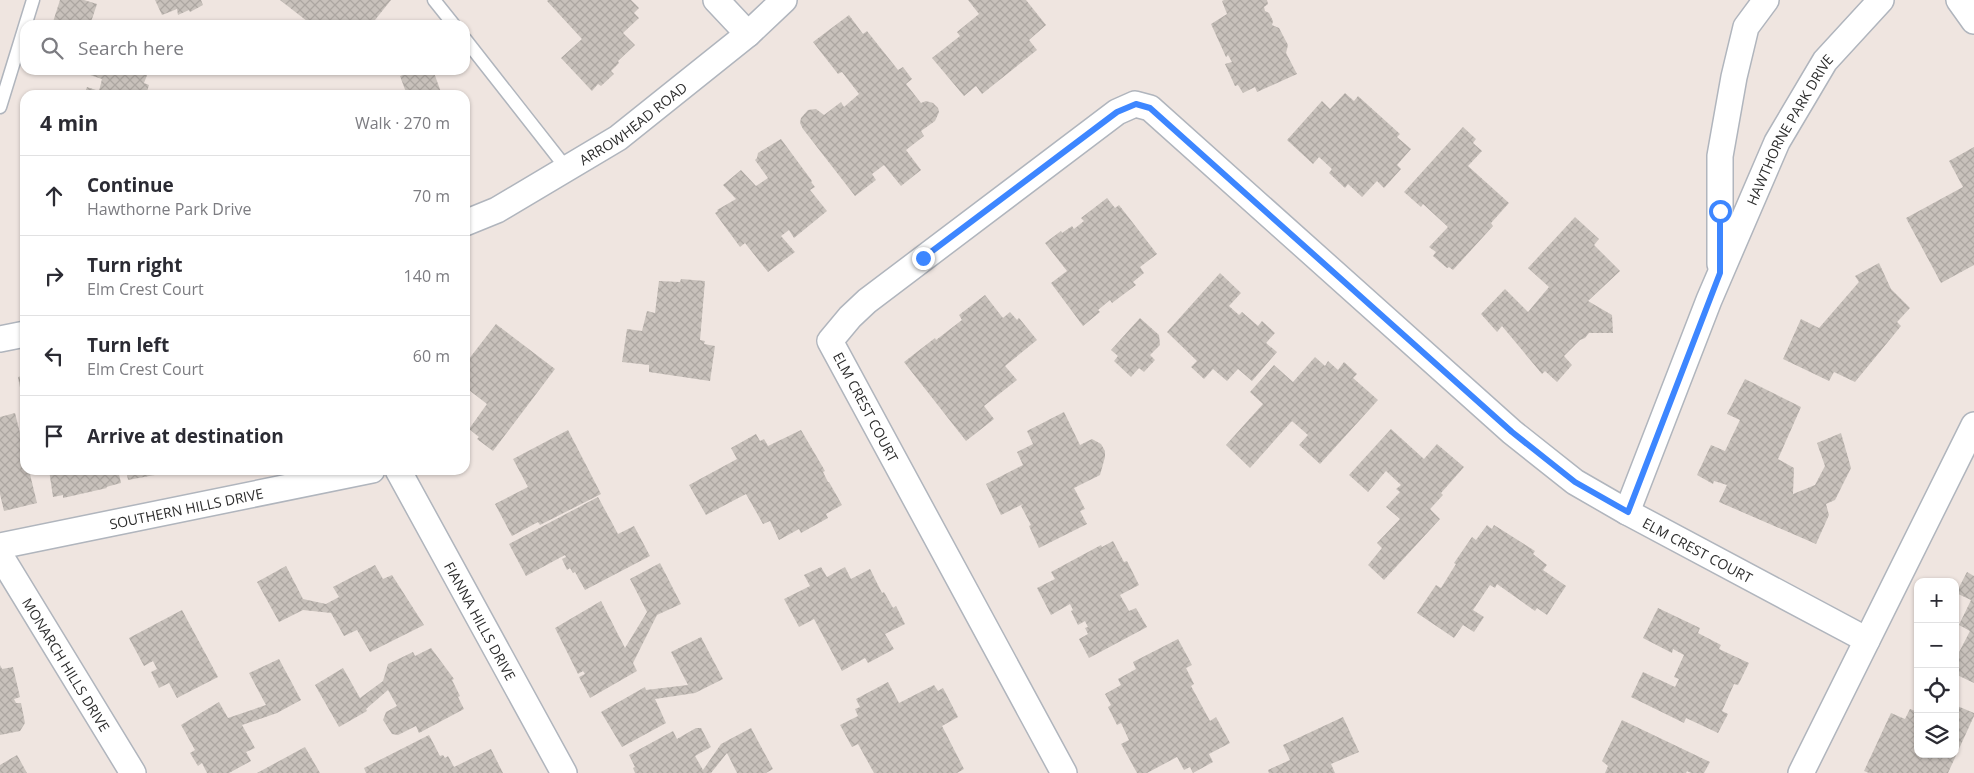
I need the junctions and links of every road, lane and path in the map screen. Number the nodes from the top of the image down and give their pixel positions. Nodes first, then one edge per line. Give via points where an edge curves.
1 (32, 0) edge
2 (434, 0) edge
3 (716, 0) edge
4 (784, 0) edge
5 (1766, 0) edge
6 (1881, 0) edge
7 (1960, 0) edge
8 (26, 20) edge
9 (450, 20) edge
10 (1974, 22) edge
11 (748, 34) junction
12 (20, 40) edge
13 (470, 45) edge
14 (0, 106) edge
15 (567, 169) junction
16 (470, 221) edge
17 (1720, 273) junction
18 (1974, 425) edge
19 (348, 475) edge
20 (401, 475) edge
21 (1628, 512) junction
22 (0, 546) edge
23 (0, 555) edge
24 (1867, 640) junction
25 (133, 773) edge
26 (564, 773) edge
27 (1064, 773) edge
28 (1801, 773) edge

1 - 8 lane
2 - 9 lane
3 - 11 street
4 - 11 street, ARROWHEAD ROAD
5 - 17 street, HAWTHORNE PARK DRIVE via 1746,28 1720,156
6 - 17 street, HAWTHORNE PARK DRIVE via 1825,61 1777,142
7 - 10 street
11 - 15 street, ARROWHEAD ROAD via 618,138
12 - 14 lane
13 - 15 lane
15 - 16 street, ARROWHEAD ROAD via 497,210
17 - 21 street, HAWTHORNE PARK DRIVE
18 - 24 street
19 - 22 street, SOUTHERN HILLS DRIVE
20 - 26 street, FIANNA HILLS DRIVE
21 - 24 street, ELM CREST COURT
21 - 27 street, ELM CREST COURT via 1575,482 1512,432 1150,108 1136,104 1117,112 867,302 830,341
23 - 25 street, MONARCH HILLS DRIVE
24 - 28 street

